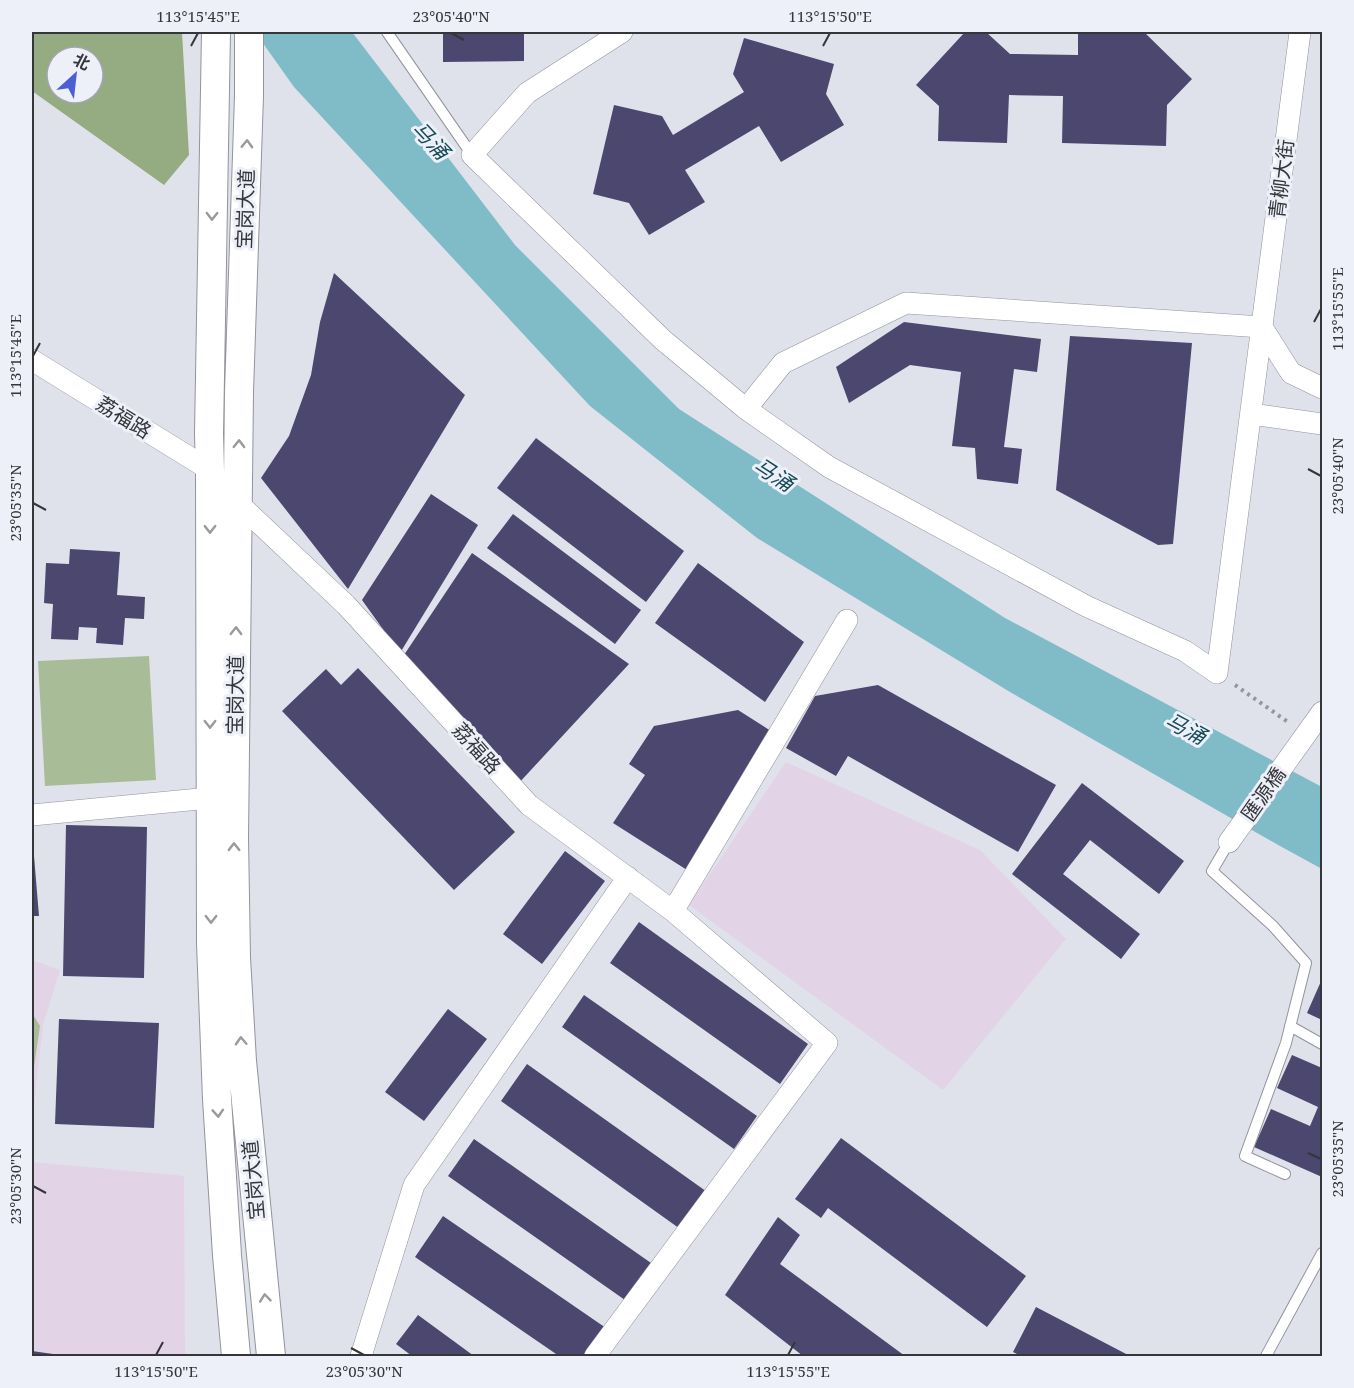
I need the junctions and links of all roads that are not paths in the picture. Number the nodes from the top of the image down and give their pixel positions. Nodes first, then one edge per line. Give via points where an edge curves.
1 (216, 32) edge
2 (249, 32) edge
3 (387, 32) edge
4 (622, 32) edge
5 (1300, 32) edge
6 (472, 155) junction
7 (1262, 327) junction
8 (32, 360) edge
9 (1323, 388) edge
10 (746, 409) junction
11 (1251, 414) junction
12 (1323, 424) edge
13 (210, 470) junction
14 (238, 503) junction
15 (847, 621) dead end
16 (1323, 712) edge
17 (210, 798) junction
18 (32, 815) edge
19 (1229, 842) joint
20 (628, 878) junction
21 (674, 911) junction
22 (1290, 1026) junction
23 (1323, 1044) edge
24 (1285, 1174) dead end
25 (1323, 1253) edge
26 (236, 1356) edge
27 (271, 1356) edge
28 (361, 1356) edge
29 (595, 1356) edge
30 (1266, 1356) edge

1 -> 13 main road, 宝岗大道
14 -> 2 main road, 宝岗大道
3 - 6 lane
4 - 6 street via 527,93
5 - 7 street, 青柳大街
6 - 10 street via 663,340
7 - 9 street via 1291,373
7 - 10 street via 906,303 783,363
7 - 11 street, 青柳大街
8 - 13 street, 荔福路
10 - 11 street, 青柳大街 via 829,467 1086,606 1185,651 1217,673
11 - 12 street
13 - 14 street, 荔福路
13 -> 17 main road, 宝岗大道
14 - 20 street, 荔福路 via 346,605 529,805
27 -> 14 main road, 宝岗大道 via 242,1061 236,958
15 - 21 street
16 - 19 street, 匯源橋
17 - 18 street
17 -> 26 main road, 宝岗大道 via 217,1099
19 - 22 lane via 1212,871 1273,926 1306,963
20 - 21 street, 荔福路
20 - 28 street via 414,1185
21 - 29 street, 荔福路 via 827,1043
22 - 23 lane
22 - 24 lane via 1245,1156
25 - 30 lane

